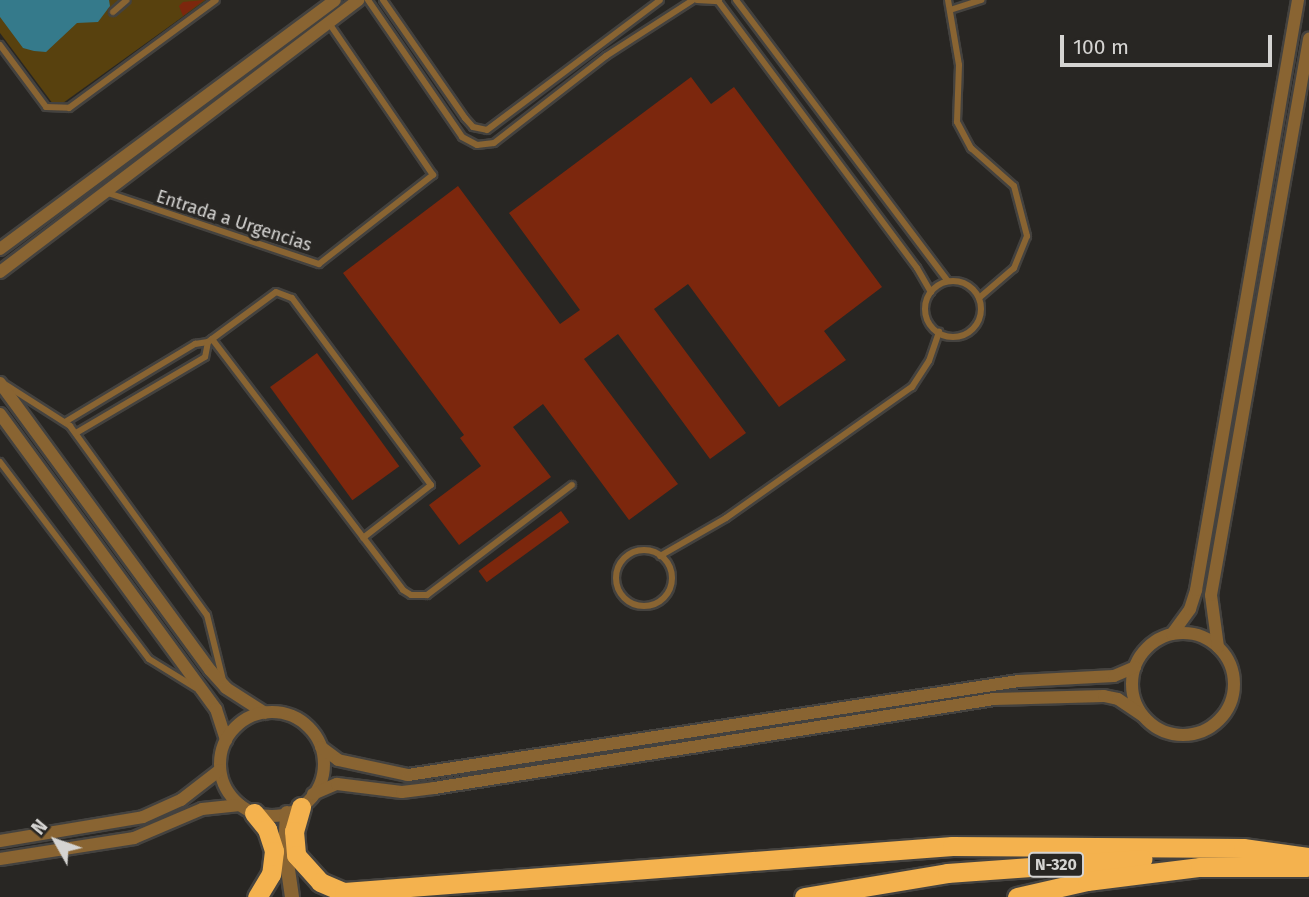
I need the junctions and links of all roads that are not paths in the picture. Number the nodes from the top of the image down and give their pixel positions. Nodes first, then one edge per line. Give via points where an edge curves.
1 (127, 0) edge
2 (216, 0) edge
3 (335, 0) edge
4 (358, 0) edge
5 (368, 0) edge
6 (383, 0) edge
7 (660, 0) edge
8 (695, 0) edge
9 (736, 0) edge
10 (948, 0) edge
11 (981, 0) edge
12 (1298, 0) edge
13 (719, 1) edge
14 (950, 10) junction
15 (113, 12) dead end
16 (329, 23) junction
17 (1309, 39) edge
18 (0, 45) edge
19 (105, 192) junction
20 (0, 249) edge
21 (0, 272) edge
22 (948, 281) junction
23 (931, 292) junction
24 (979, 298) junction
25 (939, 332) junction
26 (210, 340) junction
27 (0, 382) edge
28 (0, 414) edge
29 (65, 422) junction
30 (76, 433) junction
31 (0, 462) edge
32 (572, 485) dead end
33 (363, 538) junction
34 (660, 556) junction
35 (1172, 634) junction
36 (1218, 647) junction
37 (1135, 667) junction
38 (226, 688) junction
39 (208, 697) junction
40 (265, 713) junction
41 (1143, 716) junction
42 (226, 740) junction
43 (321, 747) junction
44 (220, 770) junction
45 (301, 805) junction
46 (253, 811) junction
47 (0, 841) edge
48 (285, 849) junction
49 (0, 859) edge
50 (1307, 862) edge
51 (257, 897) edge
52 (292, 897) edge
53 (804, 897) edge
54 (1017, 897) edge

1 - 15 lane
2 - 18 lane via 69,108 46,107
3 - 20 street
4 - 16 street
5 - 8 lane via 462,136 477,145 494,142 606,55
6 - 7 lane via 465,118 473,127 487,130
8 - 13 lane
9 - 22 lane
10 - 14 lane
11 - 14 lane
12 - 35 street via 1196,590 1190,609
13 - 23 lane
14 - 24 lane via 959,65 957,122 971,148 1014,186 1027,236 1014,268
16 - 19 street
16 - 19 lane, Entrada a Urgencias via 433,175 319,264
17 - 36 street via 1211,595
19 - 21 street
22 - 23 lane
22 - 24 lane via 963,282
23 - 25 lane via 925,311
24 - 25 lane via 981,313 974,327 961,335
25 - 34 lane via 929,361 912,387 726,518
26 - 29 lane via 195,344
26 - 30 lane via 205,357
26 - 33 lane
26 - 33 lane via 276,292 292,298 431,485
27 - 29 lane
27 - 38 street
28 - 39 street
29 - 30 lane
30 - 38 lane via 207,615
31 - 39 lane via 149,659
32 - 33 lane via 428,595 418,597 402,590
34 - 34 lane via 638,551 619,565 617,588 627,600 649,606 663,598 671,576
35 - 36 street via 1197,634
35 - 37 street via 1149,645
36 - 41 street via 1234,679 1231,700 1219,719 1202,731 1180,735 1159,729
37 - 41 street via 1132,692
37 - 43 street via 1114,676 1019,681 408,775 338,760
38 - 40 street
39 - 42 street
40 - 42 street via 246,720
40 - 43 street via 296,718 309,727
41 - 45 street via 1104,696 1007,698 434,788 402,792 337,784
42 - 44 street
43 - 45 street via 323,769
44 - 46 street via 227,789
44 - 47 street via 181,800 143,817
45 - 46 street
45 - 48 street
45 - 50 highway via 294,831 296,855 320,882 344,892 953,846 1244,848
46 - 48 street
46 - 49 street via 202,809 134,838
46 - 51 highway via 267,829 274,850 271,874
48 - 52 street
50 - 53 highway, N-320 via 1260,856 1110,860 947,873
50 - 54 highway via 1200,867 1087,881

